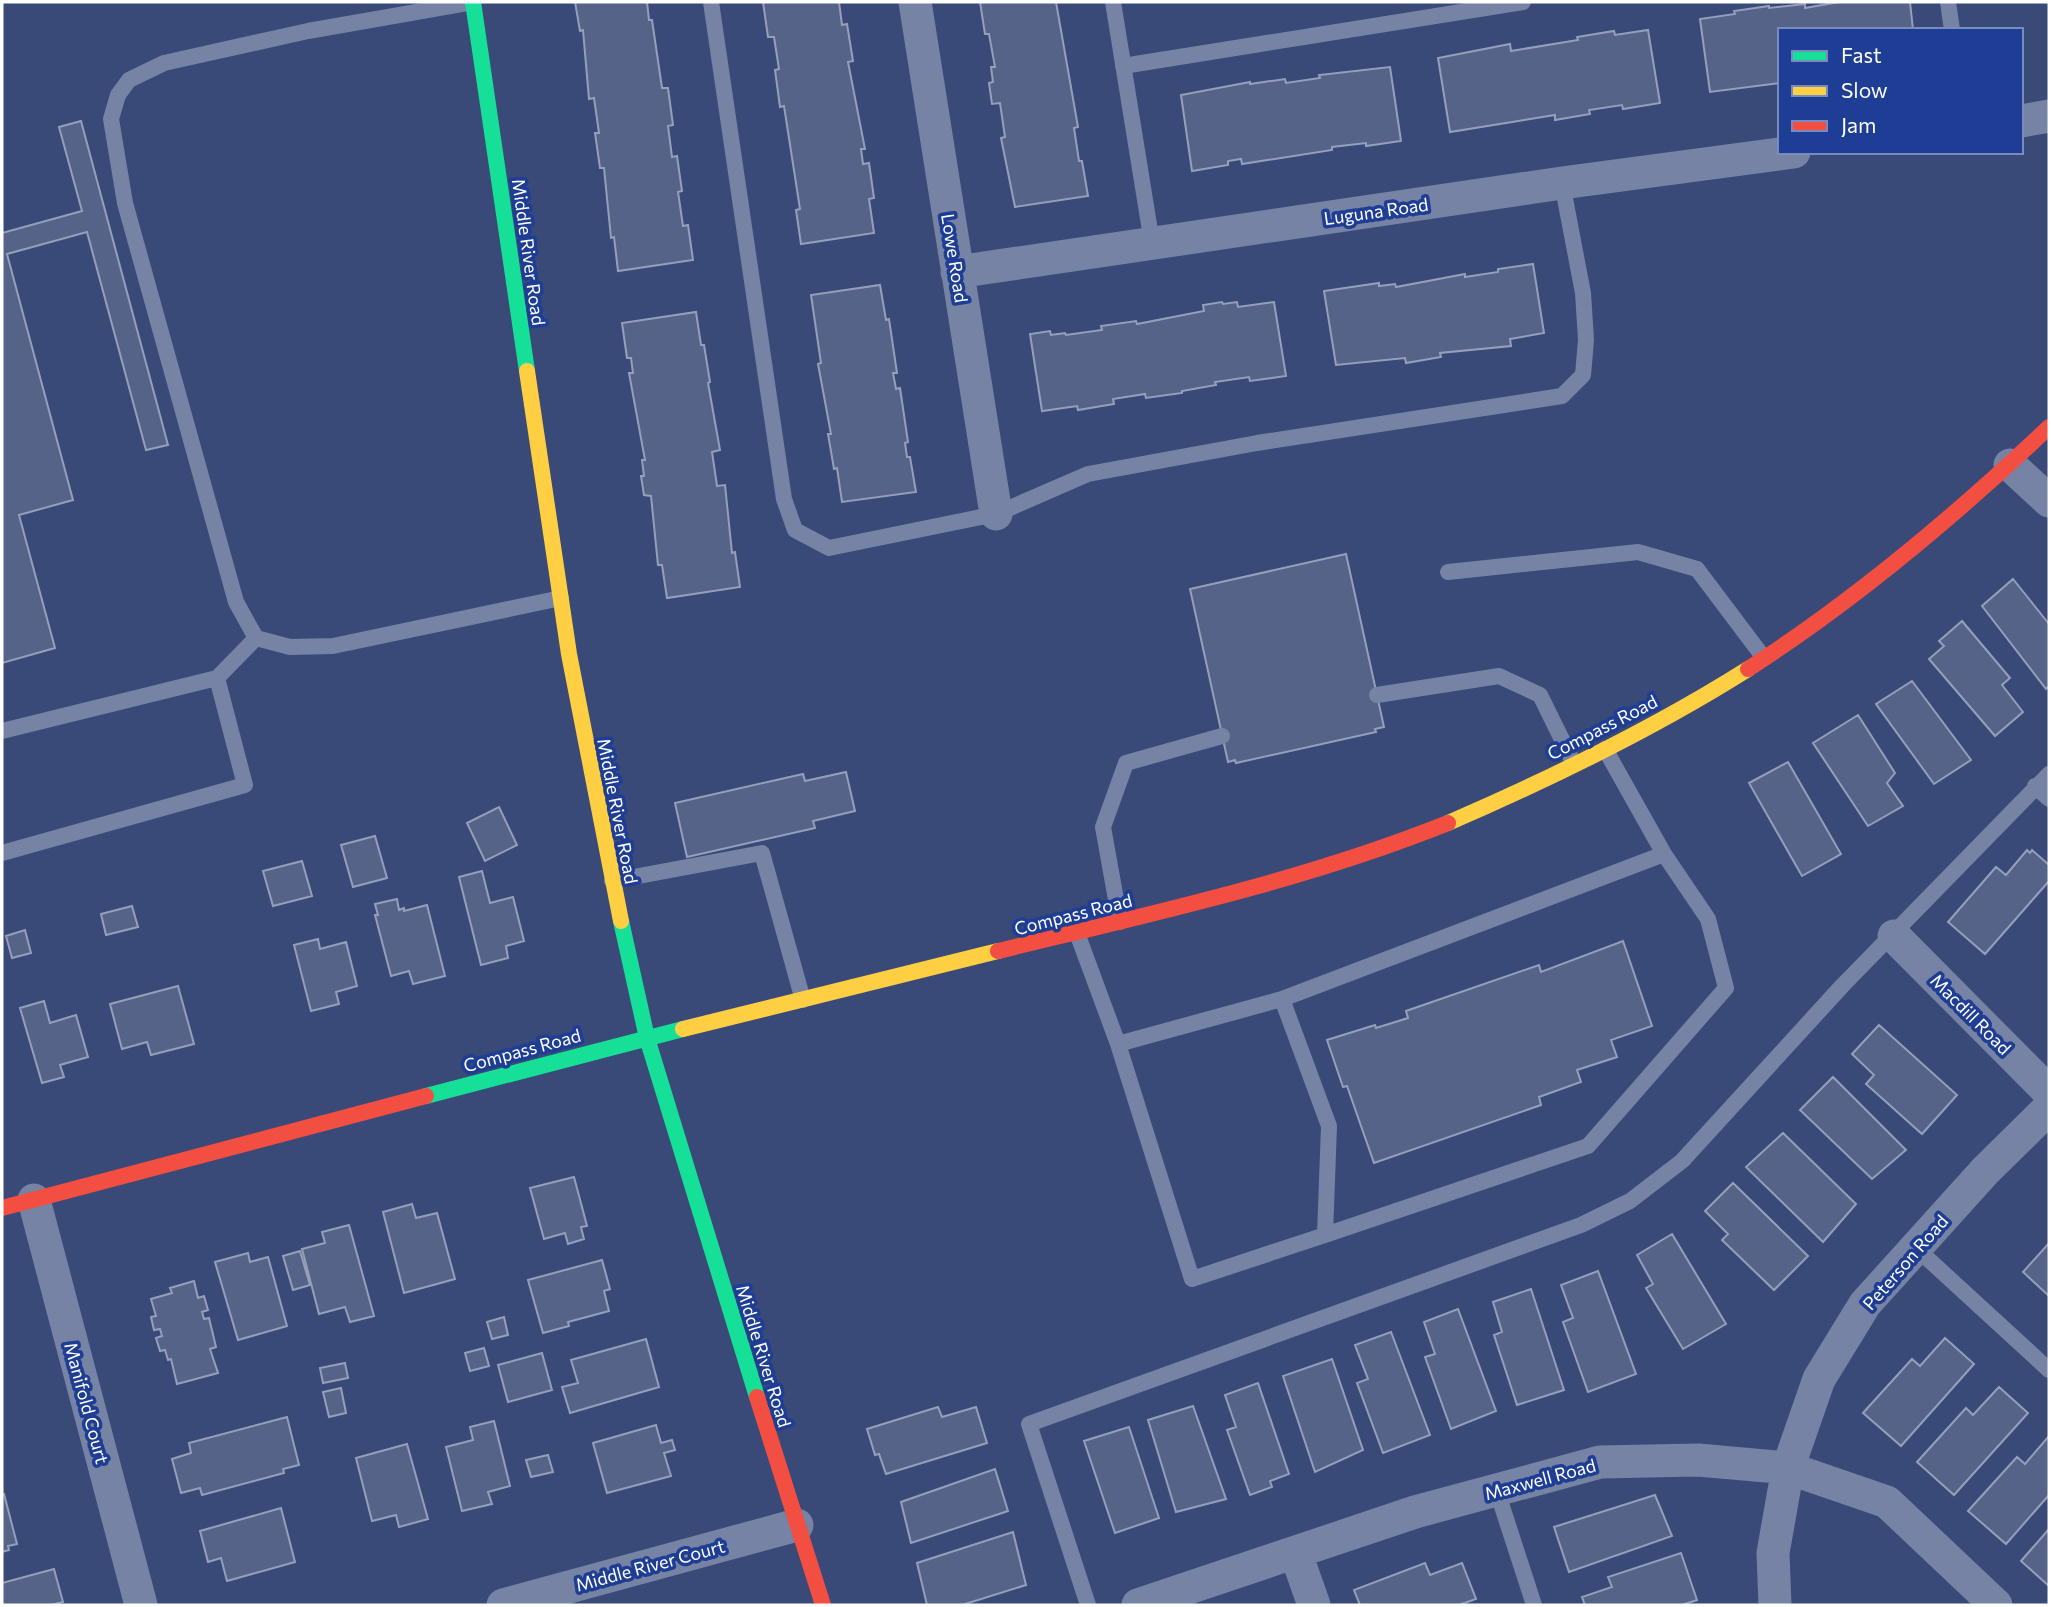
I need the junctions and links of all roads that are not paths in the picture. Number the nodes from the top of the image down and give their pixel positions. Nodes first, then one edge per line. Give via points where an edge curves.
1 (473, 2) edge
2 (711, 2) edge
3 (915, 2) edge
4 (1112, 2) edge
5 (1523, 2) edge
6 (1948, 2) edge
7 (1952, 28) edge
8 (1123, 66) junction
9 (2049, 116) edge
10 (2023, 121) edge
11 (1779, 154) edge
12 (1562, 183) junction
13 (1152, 243) junction
14 (957, 272) junction
15 (2049, 427) edge
16 (2010, 465) junction
17 (2049, 501) edge
18 (996, 514) junction
19 (1448, 572) dead end
20 (561, 598) junction
21 (256, 638) junction
22 (1764, 658) junction
23 (217, 678) junction
24 (1377, 695) dead end
25 (2, 731) edge
26 (1222, 736) dead end
27 (1605, 749) junction
28 (1574, 764) junction
29 (2049, 774) edge
30 (2035, 786) junction
31 (2049, 799) edge
32 (2, 853) edge
33 (1664, 854) junction
34 (612, 881) junction
35 (1120, 922) junction
36 (1077, 933) junction
37 (1894, 936) junction
38 (1282, 999) junction
39 (803, 1000) junction
40 (647, 1038) junction
41 (1118, 1044) junction
42 (2049, 1092) edge
43 (2049, 1108) edge
44 (34, 1200) junction
45 (2, 1209) edge
46 (1325, 1236) junction
47 (1915, 1247) junction
48 (2049, 1370) edge
49 (1788, 1468) junction
50 (1497, 1491) junction
51 (797, 1525) junction
52 (1296, 1554) junction
53 (141, 1605) edge
54 (503, 1605) edge
55 (823, 1605) edge
56 (1088, 1605) edge
57 (1138, 1605) edge
58 (1314, 1605) edge
59 (1534, 1605) edge
60 (1775, 1605) edge
61 (1997, 1605) edge

1 - 20 street, Middle River Road
1 - 21 lane via 308,31 164,63 129,80 118,95 111,119 125,203 236,602
2 - 18 lane via 784,499 794,530 829,548
3 - 14 street, Lowe Road
4 - 8 lane
5 - 8 lane
6 - 7 lane
8 - 13 lane
9 - 10 street
11 - 12 street, Luguna Road
12 - 13 street, Luguna Road
12 - 18 lane via 1583,293 1586,340 1583,375 1562,396 1088,474
13 - 14 street, Luguna Road
14 - 18 street, Lowe Road
15 - 16 street, Compass Road
16 - 17 street
16 - 22 street, Compass Road via 1914,548
19 - 22 lane via 1637,552 1697,569
20 - 21 lane via 333,646 290,647
20 - 34 street, Middle River Road
21 - 23 lane
22 - 27 street, Compass Road
23 - 25 lane
23 - 32 lane via 245,785
24 - 28 lane via 1499,676 1540,695
26 - 35 lane via 1126,763 1103,827
27 - 28 street, Compass Road
27 - 33 lane
28 - 35 street, Compass Road via 1401,841 1307,873
29 - 30 lane
30 - 31 lane
30 - 37 lane
33 - 38 lane
33 - 46 lane via 1708,919 1726,988 1588,1146
34 - 39 lane via 762,853
34 - 40 street, Middle River Road
35 - 36 street, Compass Road
36 - 39 street, Compass Road
36 - 41 lane
37 - 42 street, Macdill Road
37 - 56 lane via 1842,986 1682,1161 1630,1200 1581,1225 1029,1424
38 - 41 lane
38 - 46 lane via 1329,1126
39 - 40 street, Compass Road
40 - 44 street, Compass Road
40 - 51 street, Middle River Road
41 - 46 lane via 1192,1279
43 - 47 street, Peterson Road
44 - 45 street, Compass Road
44 - 53 street, Manifold Court
47 - 48 lane
47 - 49 street, Peterson Road via 1865,1304 1819,1379
49 - 50 street, Maxwell Road via 1698,1460 1600,1462
49 - 60 street, Peterson Road via 1773,1553
49 - 61 street, Maxwell Road via 1887,1502
50 - 52 street, Maxwell Road via 1415,1512
50 - 59 lane
51 - 54 street, Middle River Court
51 - 55 street, Middle River Road
52 - 57 street, Maxwell Road
52 - 58 street

